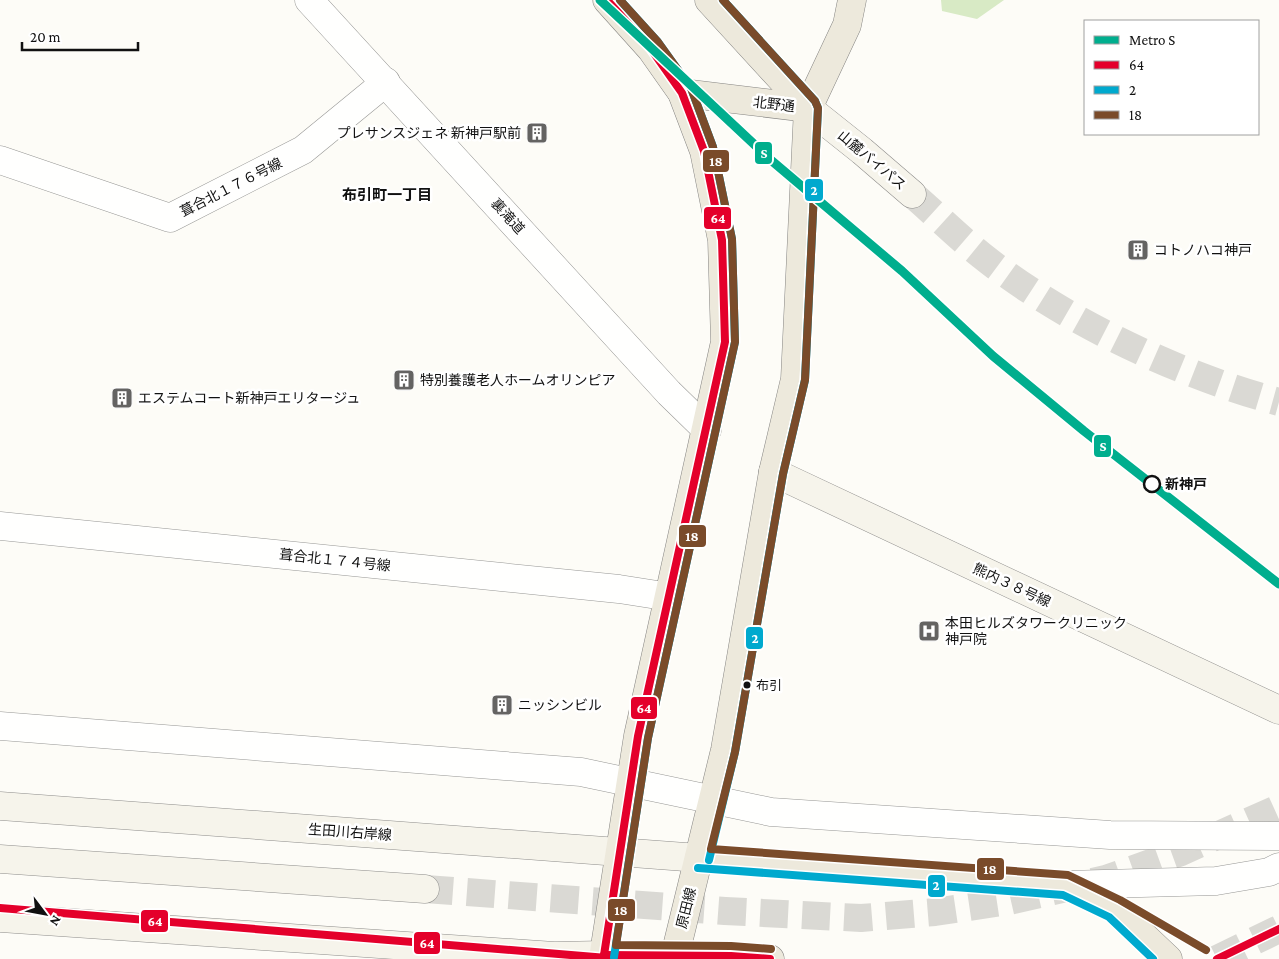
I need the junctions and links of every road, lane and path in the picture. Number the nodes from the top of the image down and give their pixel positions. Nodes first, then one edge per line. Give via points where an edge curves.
1 (309, 0) edge
2 (607, 0) edge
3 (709, 0) edge
4 (852, 0) edge
5 (386, 82) junction
6 (682, 93) junction
7 (808, 108) junction
8 (0, 160) edge
9 (912, 194) tunnel mouth
10 (707, 430) junction
11 (773, 472) junction
12 (0, 526) edge
13 (670, 597) junction
14 (1279, 710) edge
15 (0, 726) edge
16 (631, 783) junction
17 (713, 800) junction
18 (0, 806) edge
19 (1279, 836) edge
20 (620, 852) junction
21 (699, 858) junction
22 (0, 859) edge
23 (1279, 867) edge
24 (1066, 885) junction
25 (425, 888) tunnel mouth
26 (0, 918) edge
27 (604, 957) edge
28 (674, 957) edge
29 (770, 959) edge
30 (1168, 959) edge

1 - 5 street, 裏滝道
2 - 6 main road via 652,49
3 - 7 main road
4 - 7 main road, 北野通 via 847,25
5 - 8 street, 葺合北１７６号線 via 303,150 170,218
5 - 10 street, 裏滝道
6 - 7 main road, 北野通
6 - 10 main road via 704,151 722,240 725,342
7 - 9 street, 山麓バイパス
7 - 11 main road, 原田線 via 795,379
10 - 13 main road
11 - 14 street, 熊内３８号線
11 - 17 main road, 原田線 via 725,750
12 - 13 street, 葺合北１７４号線 via 619,589
13 - 16 main road via 638,736
15 - 16 street via 581,772
16 - 17 street
16 - 20 main road
17 - 19 street via 771,812 1080,833
17 - 21 main road, 原田線
18 - 20 street, 生田川右岸線
20 - 21 street, 生田川右岸線
20 - 27 main road
21 - 24 main road
21 - 28 main road, 原田線
22 - 25 street
23 - 24 street via 1216,881
24 - 30 main road via 1115,909
26 - 27 street
27 - 28 main road
28 - 29 main road

